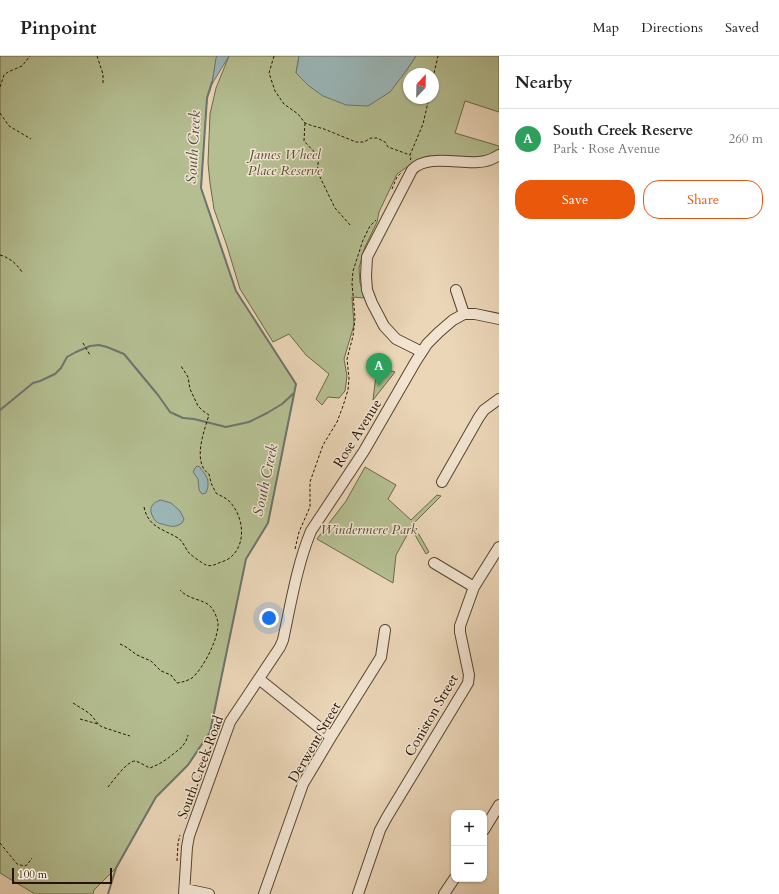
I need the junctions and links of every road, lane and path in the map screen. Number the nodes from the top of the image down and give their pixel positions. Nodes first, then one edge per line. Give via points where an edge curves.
1 (30, 56) edge
2 (97, 56) edge
3 (274, 56) edge
4 (438, 56) edge
5 (435, 68) edge
6 (103, 84) dead end
7 (0, 87) edge
8 (428, 104) edge
9 (0, 113) edge
10 (305, 122) junction
11 (31, 140) dead end
12 (410, 155) junction
13 (499, 155) edge
14 (410, 159) dead end
15 (402, 171) dead end
16 (391, 192) dead end
17 (377, 219) dead end
18 (351, 226) dead end
19 (0, 255) edge
20 (22, 272) dead end
21 (456, 290) dead end
22 (464, 314) junction
23 (499, 319) edge
24 (83, 343) dead end
25 (422, 352) junction
26 (90, 354) dead end
27 (181, 366) dead end
28 (499, 399) edge
29 (442, 482) dead end
30 (341, 485) joint
31 (144, 506) dead end
32 (499, 547) edge
33 (294, 553) dead end
34 (434, 563) dead end
35 (474, 587) junction
36 (180, 590) dead end
37 (385, 630) dead end
38 (120, 644) dead end
39 (259, 679) junction
40 (73, 703) dead end
41 (80, 719) dead end
42 (222, 721) dead end
43 (98, 724) junction
44 (188, 735) dead end
45 (130, 736) dead end
46 (331, 737) junction
47 (108, 787) dead end
48 (196, 791) dead end
49 (499, 806) edge
50 (487, 825) edge
51 (182, 829) dead end
52 (0, 843) edge
53 (32, 858) dead end
54 (177, 864) dead end
55 (453, 882) edge
56 (184, 892) edge
57 (448, 893) edge
58 (209, 894) edge
59 (264, 894) edge
60 (358, 894) edge

1 - 7 path via 22,66 4,75
2 - 6 path via 103,74
3 - 10 path via 269,73 275,91 284,104
4 - 5 path
8 - 12 path via 423,124
9 - 11 path via 9,126
10 - 12 path via 356,142 378,138 388,147
10 - 18 path via 304,141 319,157 318,171 335,208
12 - 14 path
13 - 25 street via 480,162 433,161 414,167 367,257 367,290 384,326 396,339
15 - 16 path
17 - 33 path via 366,233 353,271 355,318 347,358 348,390 337,422 324,445 310,482 310,508 299,532
19 - 20 path via 10,258
21 - 22 street
22 - 23 street
22 - 25 street, Rose Avenue via 439,332
24 - 26 path
25 - 30 street, Rose Avenue
27 - 31 path via 188,377 190,389 198,406 209,415 204,429 200,463 209,474 216,494 225,498 236,511 240,520 241,540 231,558 210,566 192,556 179,538 152,523 145,513
28 - 29 street via 484,410
30 - 39 street, South Creek Road via 306,542 283,640
32 - 35 street, Coniston Street
34 - 35 street
35 - 60 street, Coniston Street via 460,626 469,675 468,683 387,816
36 - 38 path via 186,596 210,606 218,624 207,657 192,678 177,683 171,675 161,671 151,661
37 - 46 street, Derwent Street via 381,657
39 - 46 street
39 - 56 street, South Creek Road via 227,728 189,836
40 - 43 path
41 - 43 path
42 - 48 path via 203,766
43 - 45 path
44 - 47 path via 182,747 167,759 150,768 136,761 131,762
46 - 59 street, Derwent Street via 304,784
49 - 50 street
51 - 54 path
52 - 53 path via 17,864 24,866
55 - 57 street
56 - 58 street

